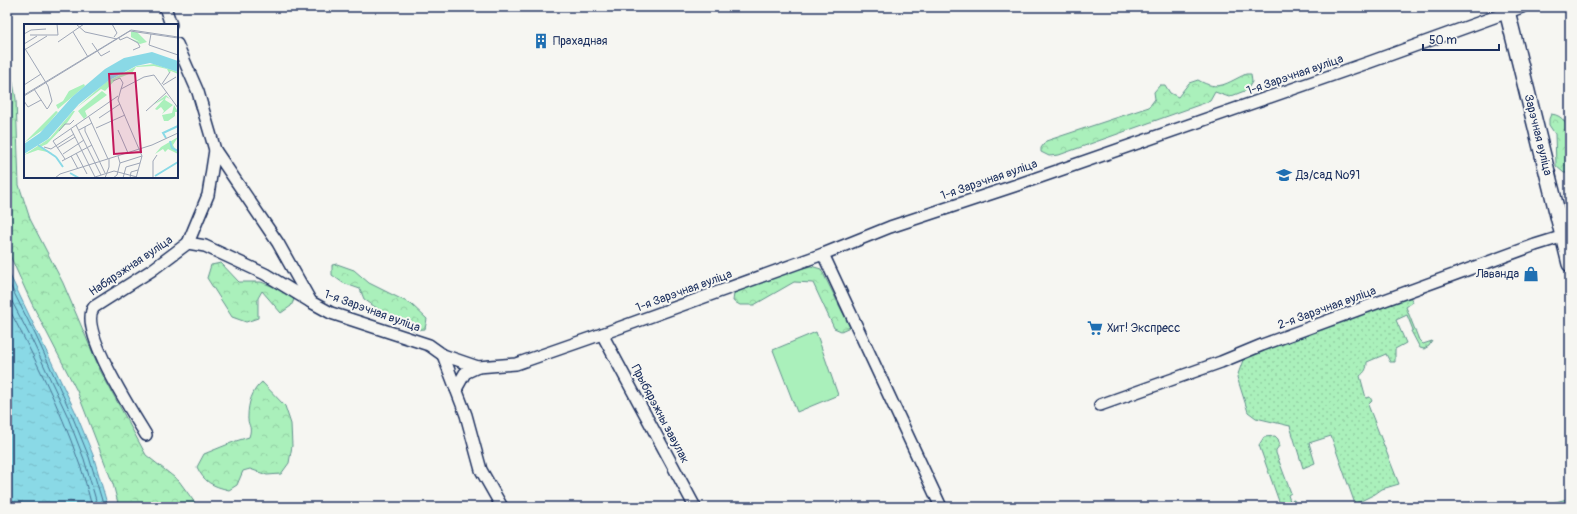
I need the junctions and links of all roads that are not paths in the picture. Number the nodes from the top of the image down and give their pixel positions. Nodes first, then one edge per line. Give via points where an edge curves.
1 (165, 7) edge
2 (1522, 7) edge
3 (1506, 10) edge
4 (171, 24) edge
5 (178, 46) edge
6 (215, 150) junction
7 (1564, 236) junction
8 (188, 243) junction
9 (823, 254) junction
10 (1570, 264) edge
11 (312, 302) junction
12 (602, 334) junction
13 (443, 355) junction
14 (478, 367) junction
15 (456, 389) junction
16 (1100, 405) dead end
17 (146, 435) dead end
18 (502, 507) edge
19 (695, 507) edge
20 (941, 507) edge

1 - 4 street
2 - 3 street, 1-я Зарэчная вуліца
3 - 7 street, Зарэчная вуліца
3 - 9 street, 1-я Зарэчная вуліца via 1363,65 890,227
5 - 6 street via 198,92
6 - 8 street via 208,195
6 - 11 street, 1-я Зарэчная вуліца via 278,243
7 - 10 street, Зарэчная вуліца
7 - 16 street, 2-я Зарэчная вуліца
8 - 11 street, Набярэжная вуліца via 205,246 265,274
8 - 17 street, Набярэжная вуліца via 90,311 90,323 96,345
9 - 12 street, 1-я Зарэчная вуліца
9 - 20 street
11 - 13 street, 1-я Зарэчная вуліца via 331,313 429,345
12 - 14 street, 1-я Зарэчная вуліца via 516,364
12 - 19 street, Прыбярэжны завулак
13 - 14 street, 1-я Зарэчная вуліца
13 - 15 street
14 - 15 street via 465,373
15 - 18 street via 481,470

